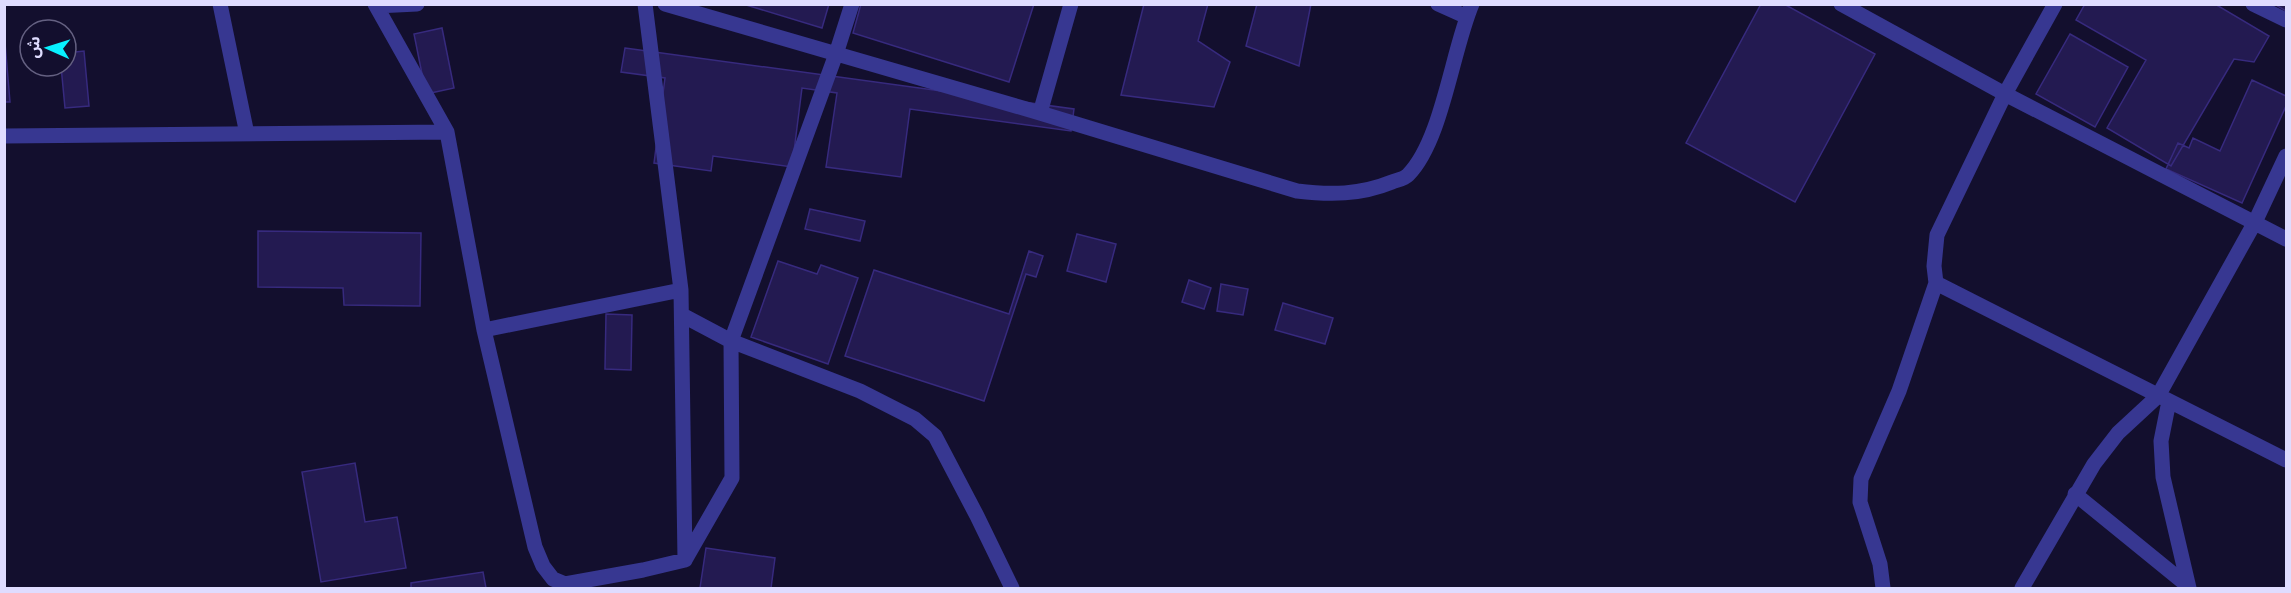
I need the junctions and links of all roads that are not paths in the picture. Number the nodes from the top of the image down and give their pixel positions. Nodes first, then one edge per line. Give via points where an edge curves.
1 (220, 4) edge
2 (417, 4) edge
3 (645, 4) edge
4 (665, 4) edge
5 (852, 4) edge
6 (1071, 4) edge
7 (1438, 4) edge
8 (1841, 4) edge
9 (2055, 4) edge
10 (2253, 4) edge
11 (375, 5) edge
12 (1469, 11) edge
13 (2286, 20) edge
14 (836, 54) junction
15 (2005, 94) junction
16 (1040, 112) junction
17 (447, 132) junction
18 (247, 134) junction
19 (4, 136) edge
20 (2286, 156) edge
21 (2255, 222) junction
22 (2286, 238) edge
23 (1936, 283) junction
24 (681, 290) junction
25 (682, 315) junction
26 (484, 330) junction
27 (731, 341) junction
28 (2164, 399) junction
29 (2286, 460) edge
30 (2075, 494) junction
31 (685, 560) junction
32 (2188, 587) edge
33 (1012, 588) edge
34 (1883, 588) edge
35 (2022, 588) edge

1 - 18 street
2 - 11 street
3 - 24 street
4 - 14 street
5 - 14 street
6 - 16 street
7 - 12 street
8 - 15 street
9 - 15 street
10 - 13 street
11 - 17 street
12 - 16 street via 1423,154 1407,176 1372,190 1333,195 1297,191
14 - 16 street
14 - 27 street
15 - 21 street
15 - 23 street via 1937,235
17 - 18 street
17 - 26 street
18 - 19 street
20 - 21 street
21 - 22 street
21 - 28 street
23 - 28 street
23 - 34 street via 1899,391 1861,479 1860,502 1880,564
24 - 25 street
24 - 26 street
25 - 27 street
25 - 31 street
26 - 31 street via 535,547 553,579 565,584
27 - 31 street via 732,478
27 - 33 street via 860,391 915,419 935,436
28 - 29 street
28 - 30 street via 2118,433
28 - 32 street via 2163,477
30 - 32 street
30 - 35 street

